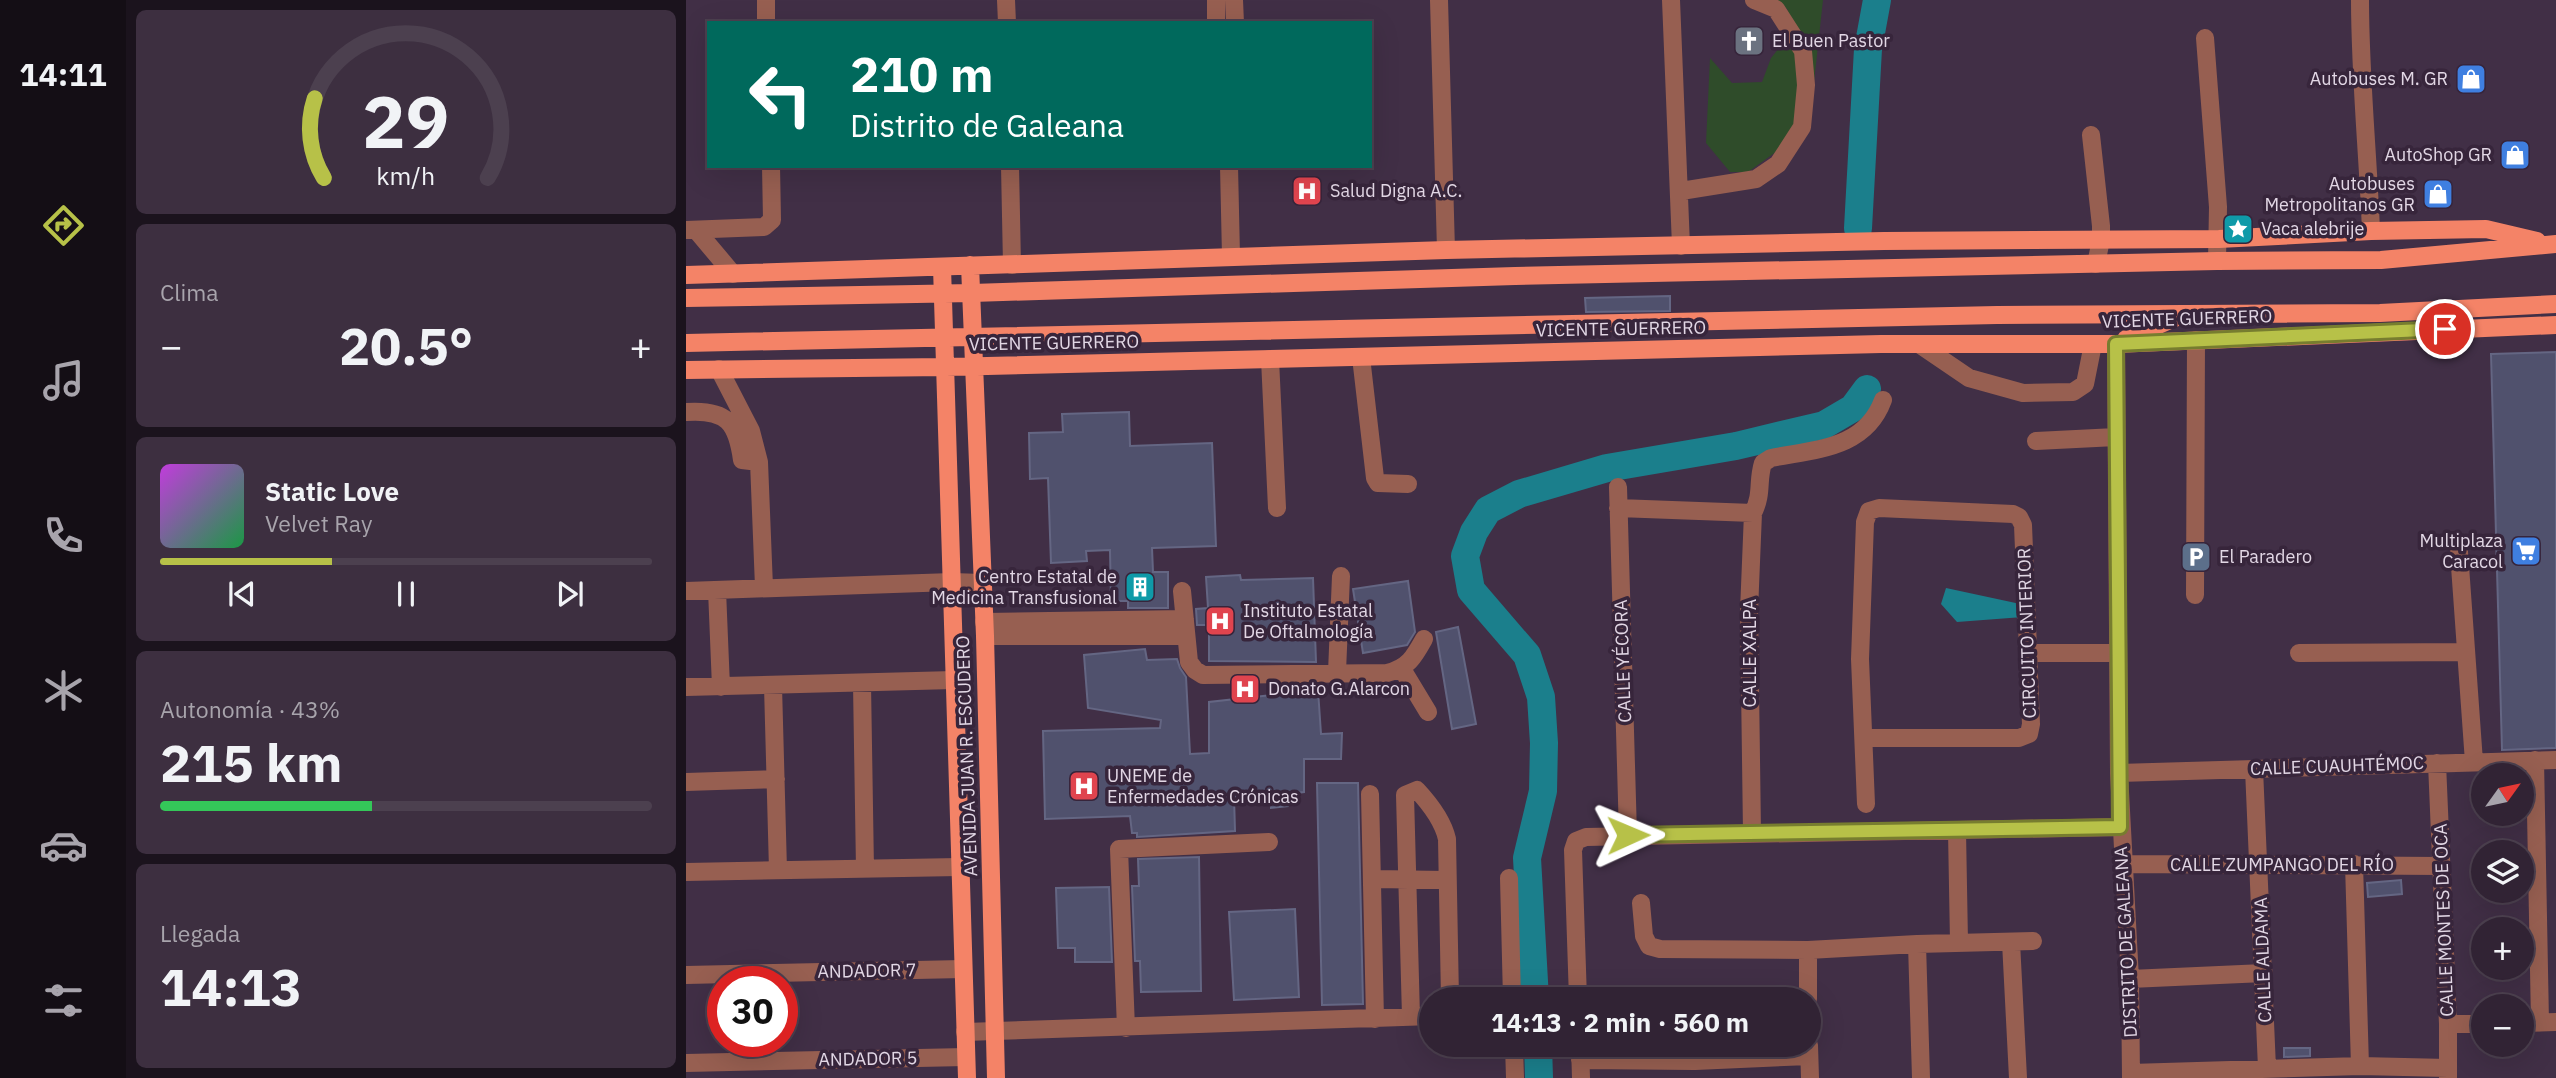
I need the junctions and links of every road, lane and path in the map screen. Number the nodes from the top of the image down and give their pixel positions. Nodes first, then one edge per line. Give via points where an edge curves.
1 (766, 0) edge
2 (1006, 0) edge
3 (1216, 0) edge
4 (1234, 0) edge
5 (1439, 0) edge
6 (1671, 0) edge
7 (1754, 0) edge
8 (2360, 0) edge
9 (766, 21) edge
10 (1007, 21) edge
11 (1216, 21) edge
12 (1235, 21) edge
13 (2205, 38) dead end
14 (2091, 135) dead end
15 (771, 168) edge
16 (1010, 168) edge
17 (1229, 168) edge
18 (1681, 191) junction
19 (691, 230) edge
20 (2371, 231) junction
21 (2219, 239) junction
22 (2101, 240) junction
23 (2553, 245) edge
24 (1681, 246) junction
25 (1513, 249) junction
26 (1446, 250) junction
27 (1230, 256) junction
28 (2217, 261) junction
29 (2096, 264) junction
30 (971, 265) junction
31 (1012, 265) junction
32 (942, 267) junction
33 (733, 274) junction
34 (686, 275) edge
35 (1515, 276) junction
36 (944, 293) junction
37 (972, 293) junction
38 (686, 298) edge
39 (2551, 302) edge
40 (2183, 314) junction
41 (2556, 325) edge
42 (974, 335) junction
43 (945, 337) junction
44 (2196, 340) junction
45 (686, 343) edge
46 (1919, 344) junction
47 (2093, 344) junction
48 (2116, 344) junction
49 (1360, 356) junction
50 (1270, 359) junction
51 (975, 366) junction
52 (946, 367) junction
53 (719, 369) junction
54 (686, 370) edge
55 (1883, 400) dead end
56 (686, 412) edge
57 (2116, 437) junction
58 (2036, 441) dead end
59 (760, 461) junction
60 (1408, 484) dead end
61 (1618, 488) dead end
62 (1278, 508) dead end
63 (1618, 508) junction
64 (1753, 513) junction
65 (2459, 552) dead end
66 (1341, 576) dead end
67 (952, 582) junction
68 (982, 583) junction
69 (764, 587) junction
70 (717, 590) junction
71 (686, 591) edge
72 (1182, 591) dead end
73 (2195, 595) dead end
74 (1186, 628) junction
75 (984, 629) junction
76 (1424, 639) dead end
77 (2466, 652) junction
78 (2028, 653) junction
79 (2118, 653) junction
80 (2299, 653) dead end
81 (1402, 669) junction
82 (1337, 672) junction
83 (954, 680) junction
84 (862, 684) junction
85 (773, 686) junction
86 (686, 687) edge
87 (721, 687) junction
88 (1428, 712) dead end
89 (1864, 738) junction
90 (2535, 760) junction
91 (2556, 760) edge
92 (2474, 762) junction
93 (2437, 763) junction
94 (2254, 769) junction
95 (2119, 773) junction
96 (776, 779) junction
97 (686, 782) edge
98 (1370, 794) dead end
99 (1866, 804) dead end
100 (2120, 827) junction
101 (1957, 831) junction
102 (1752, 833) junction
103 (1628, 835) junction
104 (1269, 842) dead end
105 (2123, 864) junction
106 (2354, 864) junction
107 (2259, 865) junction
108 (2441, 866) junction
109 (959, 867) junction
110 (865, 869) junction
111 (778, 870) junction
112 (686, 872) edge
113 (1509, 878) dead end
114 (1372, 879) junction
115 (1447, 880) junction
116 (1407, 881) junction
117 (1641, 903) dead end
118 (2033, 941) dead end
119 (1959, 942) junction
120 (2011, 942) junction
121 (1917, 944) junction
122 (1808, 950) junction
123 (963, 969) junction
124 (2264, 973) junction
125 (686, 975) edge
126 (2130, 979) junction
127 (1450, 987) edge
128 (1512, 987) edge
129 (1578, 987) edge
130 (1808, 987) edge
131 (1411, 1017) junction
132 (1419, 1017) edge
133 (1375, 1019) junction
134 (2539, 1022) edge
135 (2448, 1024) junction
136 (2471, 1024) edge
137 (1126, 1028) junction
138 (965, 1032) junction
139 (995, 1032) junction
140 (966, 1057) junction
141 (1514, 1057) edge
142 (1773, 1057) edge
143 (1809, 1057) edge
144 (1580, 1061) edge
145 (686, 1063) edge
146 (2360, 1066) junction
147 (2267, 1068) junction
148 (1695, 1070) edge
149 (2448, 1073) edge
150 (2227, 1074) edge
151 (2131, 1076) edge
152 (967, 1078) edge
153 (996, 1078) edge
154 (1515, 1078) edge
155 (1810, 1078) edge
156 (1921, 1078) edge
157 (2018, 1078) edge

1 - 9 street
2 - 10 street
3 - 11 street
4 - 12 street
5 - 26 street
6 - 18 street
7 - 18 street via 1776,9 1803,51 1802,127 1778,164 1756,179
8 - 20 street
13 - 21 street
14 - 22 street
15 - 19 street via 772,220 764,227
16 - 31 street
17 - 27 street
18 - 24 street
19 - 33 street
20 - 21 main road
20 - 23 main road via 2486,229
21 - 22 main road
21 - 28 street
22 - 24 main road
22 - 29 street
23 - 28 main road via 2381,260
24 - 25 main road
25 - 26 main road
25 - 35 main road
26 - 27 main road
27 - 31 main road
28 - 29 main road
29 - 35 main road
30 - 31 main road
30 - 32 main road
30 - 37 main road, AVENIDA JUAN R. ESCUDERO
32 - 33 main road
32 - 36 main road, AVENIDA JUAN R. ESCUDERO
33 - 34 main road
35 - 37 main road
36 - 37 main road
36 - 38 main road
36 - 43 main road, AVENIDA JUAN R. ESCUDERO
37 - 42 main road, AVENIDA JUAN R. ESCUDERO
39 - 40 main road via 2380,313
40 - 42 main road
40 - 48 main road
41 - 44 main road, VICENTE GUERRERO
42 - 43 main road
42 - 51 main road, AVENIDA JUAN R. ESCUDERO
43 - 45 main road
43 - 52 main road, AVENIDA JUAN R. ESCUDERO
44 - 48 main road, VICENTE GUERRERO
44 - 73 street
46 - 47 main road, VICENTE GUERRERO
46 - 47 street via 1969,378 2023,393 2073,392 2085,384
46 - 49 main road, VICENTE GUERRERO
47 - 48 main road, VICENTE GUERRERO
48 - 57 street, DISTRITO DE GALEANA
49 - 50 main road, VICENTE GUERRERO
49 - 60 street via 1372,471 1378,483
50 - 51 main road, VICENTE GUERRERO
50 - 62 street
51 - 52 main road, VICENTE GUERRERO
51 - 68 main road, AVENIDA JUAN R. ESCUDERO
52 - 53 main road, VICENTE GUERRERO
52 - 67 main road, AVENIDA JUAN R. ESCUDERO
53 - 54 main road, VICENTE GUERRERO
53 - 59 street via 751,431
55 - 64 street, CALLE XALPA via 1877,417 1842,444 1763,463 1760,499
56 - 59 street via 720,416 733,425 742,460
57 - 58 street
57 - 79 street, DISTRITO DE GALEANA
59 - 69 street
61 - 63 street, CALLE YÉCORA
63 - 64 street
63 - 103 street, CALLE YÉCORA
64 - 102 street, CALLE XALPA via 1749,611
65 - 77 street
66 - 82 street
67 - 68 street
67 - 69 street
67 - 83 main road, AVENIDA JUAN R. ESCUDERO
68 - 75 main road, AVENIDA JUAN R. ESCUDERO
69 - 70 street
70 - 71 street
70 - 87 street
72 - 74 street
74 - 75 street
74 - 82 street via 1189,662 1203,675
75 - 139 main road, AVENIDA JUAN R. ESCUDERO
76 - 81 street
77 - 80 street
77 - 92 street
78 - 79 street
78 - 89 street, CIRCUITO INTERIOR via 2029,734 2020,738
78 - 89 street, CIRCUITO INTERIOR via 2019,517 1869,511 1860,659
79 - 95 street, DISTRITO DE GALEANA
81 - 82 street
81 - 88 street
83 - 84 street
83 - 109 main road, AVENIDA JUAN R. ESCUDERO
84 - 85 street
84 - 110 street
85 - 87 street
85 - 96 street
86 - 87 street
89 - 99 street
90 - 91 street, CALLE CUAUHTÉMOC
90 - 92 street, CALLE CUAUHTÉMOC
90 - 134 street
92 - 93 street, CALLE CUAUHTÉMOC
93 - 94 street, CALLE CUAUHTÉMOC
93 - 108 street, CALLE MONTES DE OCA
94 - 95 street, CALLE CUAUHTÉMOC
94 - 107 street, CALLE ALDAMA
95 - 100 street, DISTRITO DE GALEANA
96 - 97 street
96 - 111 street
98 - 114 street
100 - 101 street
100 - 105 street, DISTRITO DE GALEANA
101 - 102 street
101 - 119 street
102 - 103 street
103 - 129 street via 1586,837 1576,841 1573,850
104 - 137 street via 1119,849
105 - 107 street, CALLE ZUMPANGO DEL RÍO
105 - 126 street, DISTRITO DE GALEANA
106 - 107 street, CALLE ZUMPANGO DEL RÍO
106 - 108 street, CALLE ZUMPANGO DEL RÍO
106 - 146 street
107 - 124 street, CALLE ALDAMA
108 - 135 street, CALLE MONTES DE OCA
109 - 110 street
109 - 123 main road, AVENIDA JUAN R. ESCUDERO
110 - 111 street
111 - 112 street
113 - 128 street
114 - 116 street
114 - 133 street
115 - 116 street
115 - 116 street via 1445,831 1417,790 1405,795
115 - 127 street
116 - 131 street
117 - 122 street via 1649,946
118 - 120 street
119 - 120 street
119 - 121 street
120 - 157 street
121 - 122 street
121 - 156 street
122 - 130 street
123 - 125 street, ANDADOR 7
123 - 138 main road, AVENIDA JUAN R. ESCUDERO
124 - 126 street
124 - 147 street, CALLE ALDAMA
126 - 151 street, DISTRITO DE GALEANA
131 - 132 street
131 - 133 street
133 - 137 street
135 - 136 street
135 - 149 street, CALLE MONTES DE OCA
137 - 139 street
138 - 139 street
138 - 140 main road, AVENIDA JUAN R. ESCUDERO
139 - 153 main road, AVENIDA JUAN R. ESCUDERO
140 - 145 street, ANDADOR 5
140 - 152 main road, AVENIDA JUAN R. ESCUDERO
141 - 154 street
142 - 148 street
143 - 155 street
144 - 148 street
146 - 147 street
146 - 149 street
147 - 150 street
150 - 151 street

